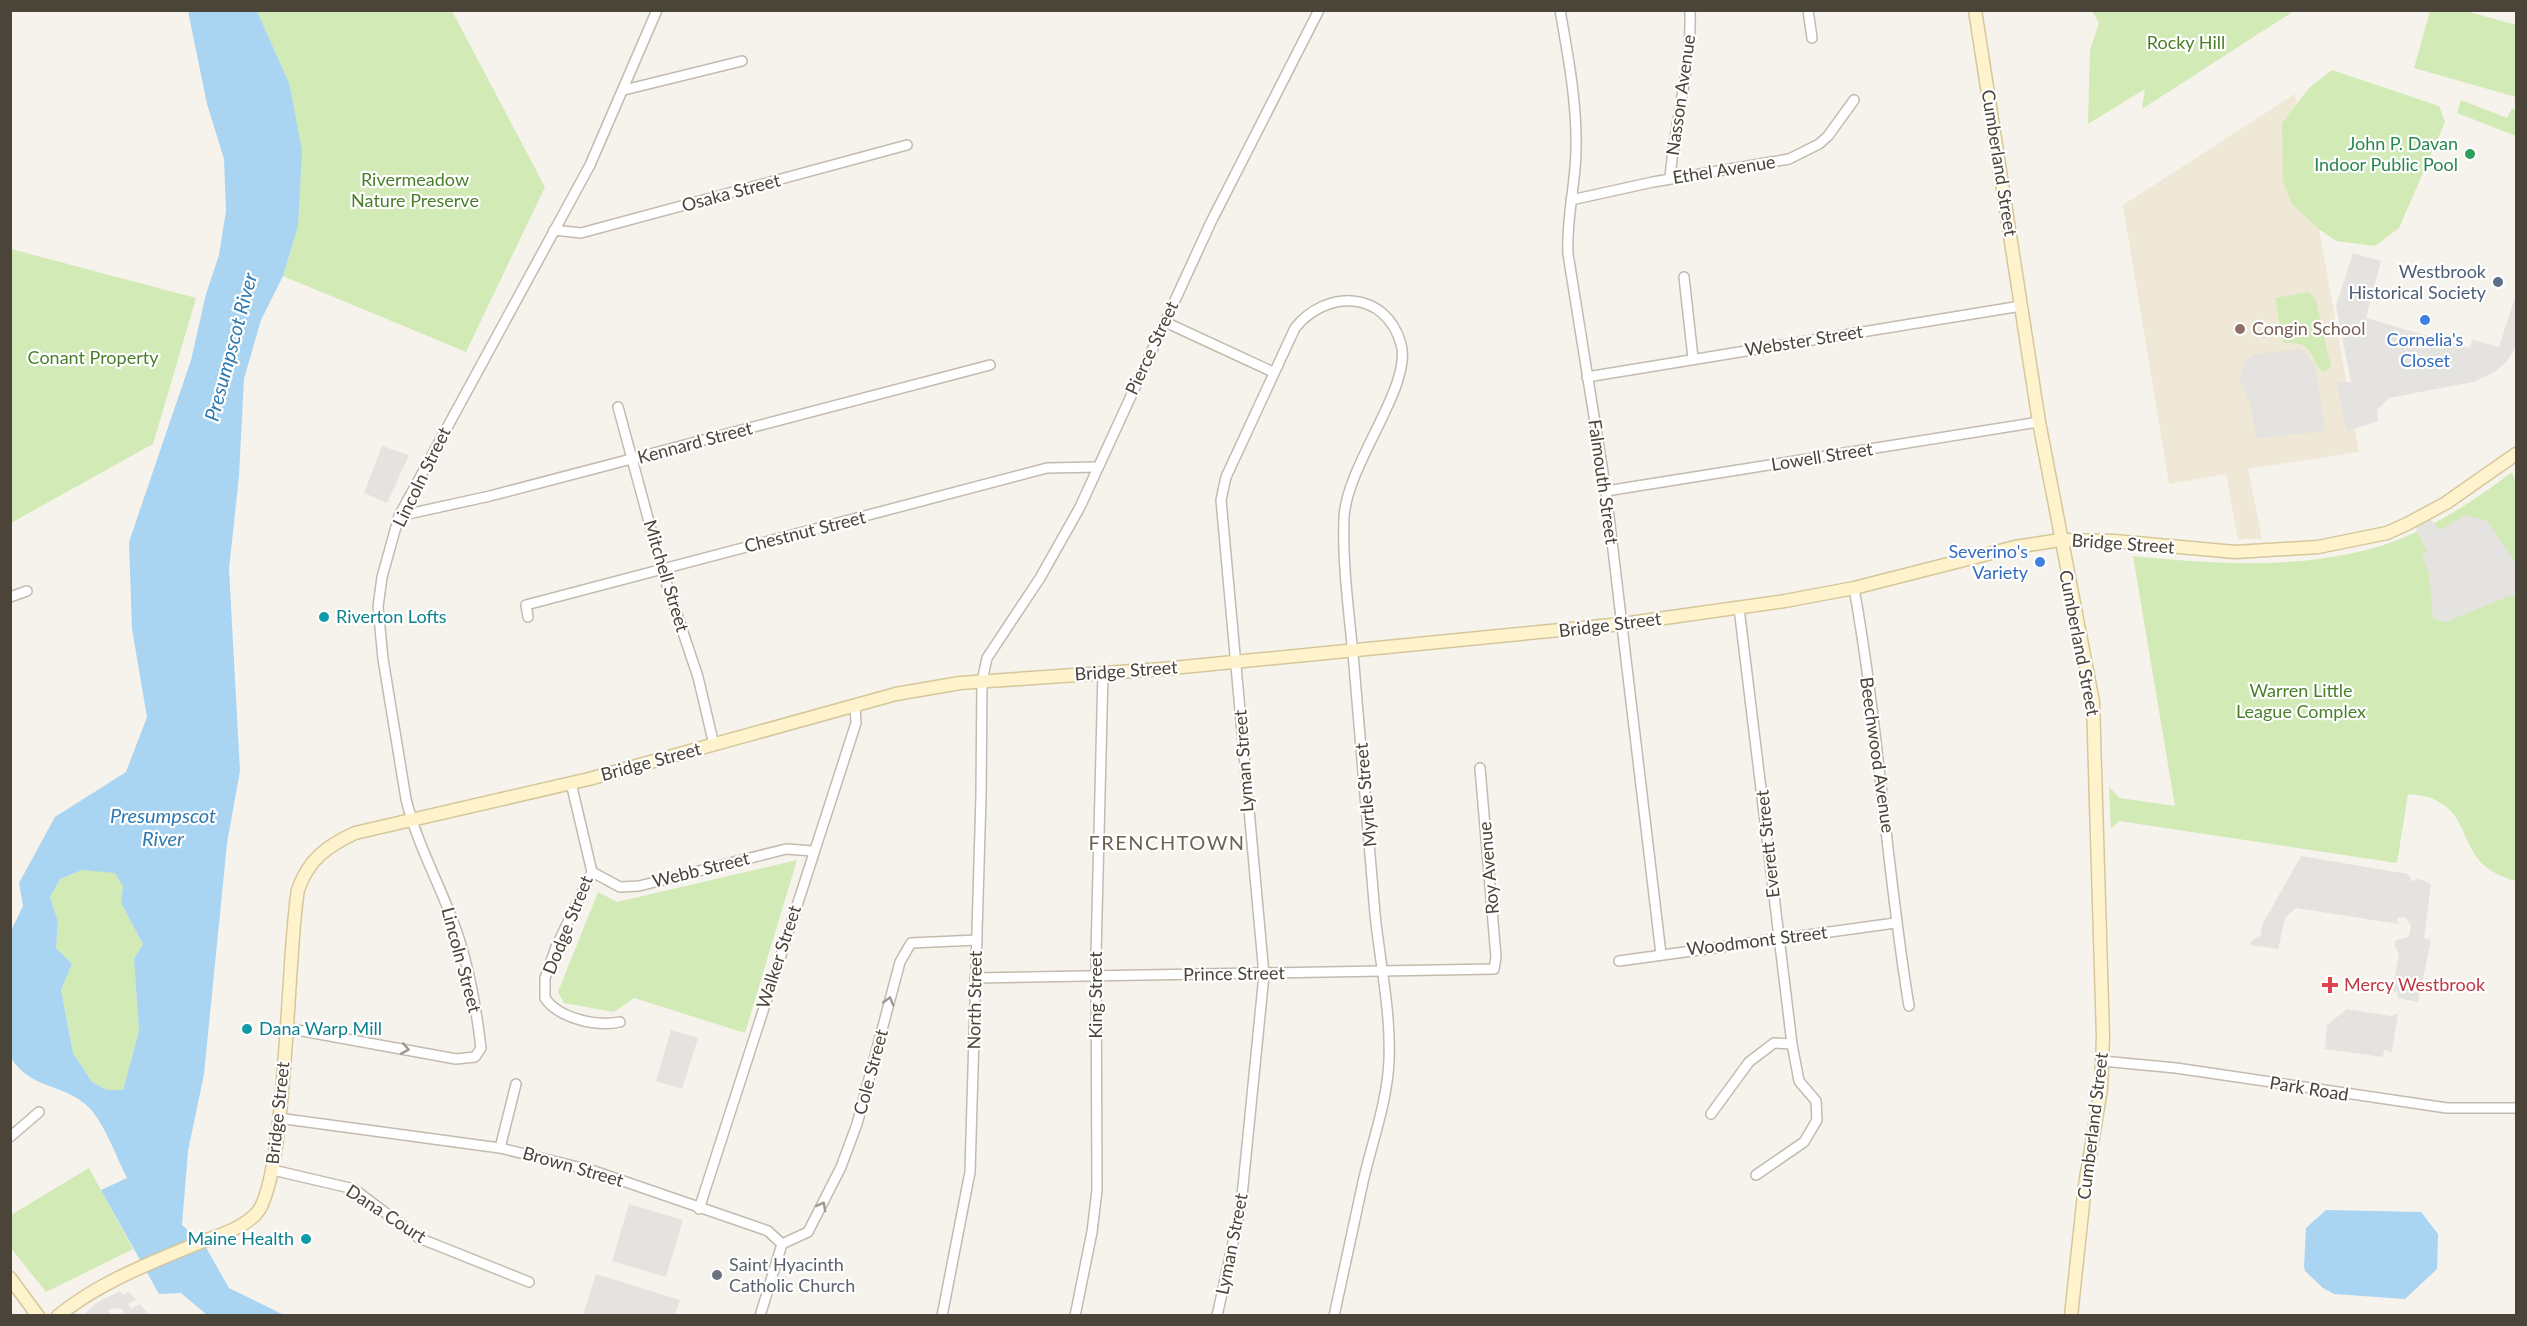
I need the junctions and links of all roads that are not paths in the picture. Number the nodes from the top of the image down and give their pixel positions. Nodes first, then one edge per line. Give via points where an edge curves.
1 (657, 10) edge
2 (1318, 10) edge
3 (1560, 10) edge
4 (1690, 10) edge
5 (1808, 10) edge
6 (1975, 10) edge
7 (1812, 38) dead end
8 (742, 61) dead end
9 (624, 90) junction
10 (1854, 100) dead end
11 (907, 145) dead end
12 (1670, 179) junction
13 (1571, 200) junction
14 (554, 230) junction
15 (1684, 277) dead end
16 (1358, 301) joint
17 (2021, 306) junction
18 (1165, 322) junction
19 (1692, 358) junction
20 (990, 365) dead end
21 (1273, 372) junction
22 (1587, 377) junction
23 (618, 407) dead end
24 (2039, 422) junction
25 (2517, 454) edge
26 (632, 459) junction
27 (1098, 467) junction
28 (1606, 491) junction
29 (399, 516) junction
30 (2060, 540) junction
31 (662, 570) junction
32 (1854, 588) junction
33 (27, 591) dead end
34 (10, 597) edge
35 (1738, 608) junction
36 (528, 616) dead end
37 (1622, 624) junction
38 (1353, 651) junction
39 (1236, 661) junction
40 (1103, 672) junction
41 (982, 681) junction
42 (855, 705) junction
43 (714, 745) junction
44 (1480, 768) dead end
45 (571, 783) junction
46 (411, 820) junction
47 (813, 851) junction
48 (592, 872) junction
49 (1895, 923) junction
50 (1779, 938) junction
51 (976, 940) junction
52 (1661, 954) junction
53 (1619, 962) dead end
54 (1494, 969) joint
55 (1384, 973) junction
56 (1264, 975) junction
57 (1097, 976) junction
58 (975, 978) junction
59 (1909, 1006) dead end
60 (620, 1022) dead end
61 (286, 1028) junction
62 (1792, 1044) junction
63 (2102, 1061) junction
64 (516, 1084) dead end
65 (2517, 1107) edge
66 (39, 1112) dead end
67 (1712, 1114) dead end
68 (278, 1118) junction
69 (10, 1137) edge
70 (500, 1148) junction
71 (273, 1170) junction
72 (1756, 1175) dead end
73 (699, 1209) junction
74 (782, 1244) junction
75 (10, 1278) edge
76 (529, 1282) dead end
77 (38, 1316) edge
78 (58, 1316) edge
79 (760, 1316) edge
80 (942, 1316) edge
81 (1075, 1316) edge
82 (1218, 1316) edge
83 (1334, 1316) edge
84 (2071, 1316) edge

1 - 9 street, Lincoln Street
2 - 18 street, Pierce Street via 1231,179
3 - 13 street, Falmouth Street via 1575,108
4 - 12 street, Nasson Avenue via 1689,52
5 - 7 street
6 - 17 street, Cumberland Street
8 - 9 street
9 - 14 street, Lincoln Street via 590,165
10 - 12 street, Ethel Avenue via 1828,136 1798,155 1768,164
11 - 14 street, Osaka Street via 581,233
12 - 13 street, Ethel Avenue
13 - 22 street, Falmouth Street via 1568,254
14 - 29 street, Lincoln Street
15 - 19 street
16 - 21 street, Lyman Street via 1335,300 1308,314 1295,328
16 - 38 street, Myrtle Street via 1390,322 1404,357 1400,379 1355,475 1345,507
17 - 19 street, Webster Street
17 - 24 street, Cumberland Street
18 - 21 street
18 - 27 street, Pierce Street
19 - 22 street, Webster Street
20 - 26 street, Kennard Street
21 - 39 street, Lyman Street via 1226,477 1221,500
22 - 28 street, Falmouth Street
23 - 26 street, Mitchell Street
24 - 28 street, Lowell Street
24 - 30 street, Cumberland Street
25 - 30 street, Bridge Street via 2427,514 2387,533 2362,539 2266,552
26 - 29 street, Kennard Street
26 - 31 street, Mitchell Street
27 - 31 street, Chestnut Street via 1047,468
27 - 41 street, Pierce Street via 1054,555 993,648
28 - 37 street, Falmouth Street
29 - 46 street, Lincoln Street via 382,577 379,619
30 - 32 street, Bridge Street via 2015,547
30 - 63 street, Cumberland Street via 2095,722
31 - 36 street, Chestnut Street via 526,605
31 - 43 street, Mitchell Street via 698,677
32 - 35 street, Bridge Street
32 - 49 street, Beechwood Avenue via 1883,790
33 - 34 street
35 - 37 street, Bridge Street
35 - 50 street, Everett Street
37 - 38 street, Bridge Street
37 - 52 street, Falmouth Street
38 - 39 street, Bridge Street
38 - 55 street, Myrtle Street via 1375,915
39 - 40 street, Bridge Street
39 - 56 street, Lyman Street
40 - 41 street, Bridge Street
40 - 57 street, King Street
41 - 42 street, Bridge Street via 896,694
41 - 51 street, North Street
42 - 43 street, Bridge Street
42 - 47 street, Walker Street via 856,723
43 - 45 street, Bridge Street
44 - 54 street, Roy Avenue
45 - 46 street, Bridge Street
45 - 48 street, Dodge Street
46 - 61 street, Bridge Street via 344,838 323,850 307,869 296,901
61 -> 46 street, Lincoln Street via 456,1059 475,1057 481,1048 474,1001 455,927
47 - 48 street, Webb Street via 786,849 639,886 620,887
47 - 73 street, Walker Street
48 - 60 street, Dodge Street via 556,947 545,978 545,998 557,1012 566,1015 612,1024
49 - 50 street, Woodmont Street
49 - 59 street, Beechwood Avenue
50 - 52 street, Woodmont Street
50 - 62 street, Everett Street
51 - 58 street, North Street
74 -> 51 street, Cole Street via 808,1232 846,1157 905,951 911,943
52 - 53 street, Woodmont Street
54 - 55 street, Prince Street
55 - 56 street, Prince Street
55 - 83 street, Myrtle Street via 1388,1080
56 - 57 street, Prince Street
56 - 82 street, Lyman Street via 1241,1206
57 - 58 street, Prince Street
57 - 81 street, King Street via 1096,1211
58 - 80 street, North Street via 970,1172
61 - 68 street, Bridge Street
62 - 67 street via 1774,1043 1749,1062
62 - 72 street, Everett Street via 1799,1081 1816,1101 1817,1120 1804,1142
63 - 65 street, Park Road via 2176,1068 2447,1108
63 - 84 street, Cumberland Street
64 - 70 street
66 - 69 street
68 - 70 street, Brown Street
68 - 71 street, Bridge Street
70 - 73 street, Brown Street via 594,1171
71 - 76 street, Dana Court via 354,1189 419,1238
71 - 78 street, Bridge Street via 256,1213 225,1234 141,1267 88,1294
73 - 74 street, Brown Street via 768,1231
74 - 79 street
75 - 77 street

